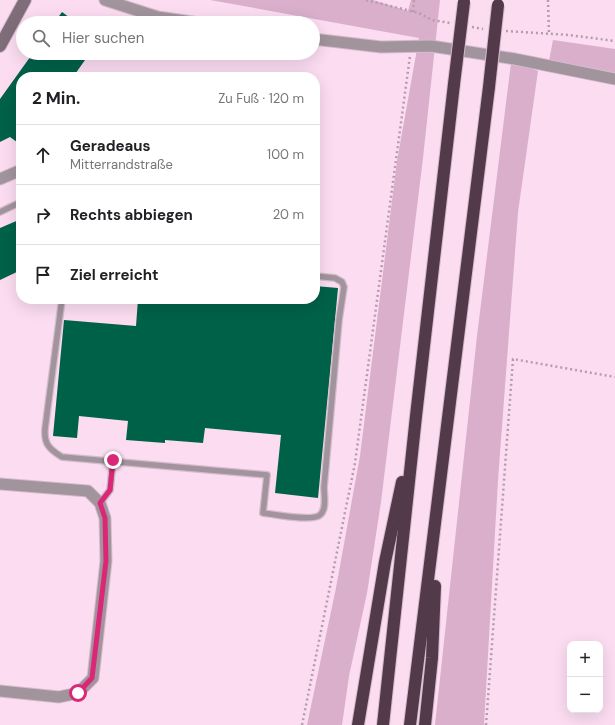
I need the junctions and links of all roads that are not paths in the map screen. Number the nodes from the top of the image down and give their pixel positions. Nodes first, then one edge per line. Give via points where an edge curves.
1 (105, 0) edge
2 (464, 1) edge
3 (498, 3) edge
4 (23, 4) edge
5 (16, 16) edge
6 (155, 16) edge
7 (16, 17) edge
8 (320, 40) edge
9 (0, 46) edge
10 (615, 78) edge
11 (16, 172) edge
12 (0, 179) edge
13 (16, 204) edge
14 (0, 212) edge
15 (320, 276) edge
16 (61, 304) edge
17 (416, 416) junction
18 (113, 460) junction
19 (0, 484) edge
20 (100, 503) junction
21 (437, 514) junction
22 (0, 691) edge
23 (358, 725) edge
24 (383, 725) edge
25 (410, 725) edge
26 (425, 725) edge

1 - 6 street
2 - 17 highway, bridge
3 - 21 highway, bridge
4 - 5 street
7 - 9 street
8 - 10 street via 381,47 431,46
11 - 12 street
13 - 14 lane
15 - 18 lane via 335,278 342,282 344,287 339,320 324,508 320,515 312,518 263,513 267,475
16 - 18 lane via 44,438 49,449 62,457
17 - 23 highway via 385,562
17 - 24 highway
18 - 20 lane via 110,490
19 - 20 street via 88,491
20 - 22 street via 105,518 106,561 92,678 78,693 59,697
21 - 25 highway
21 - 26 highway via 432,658

